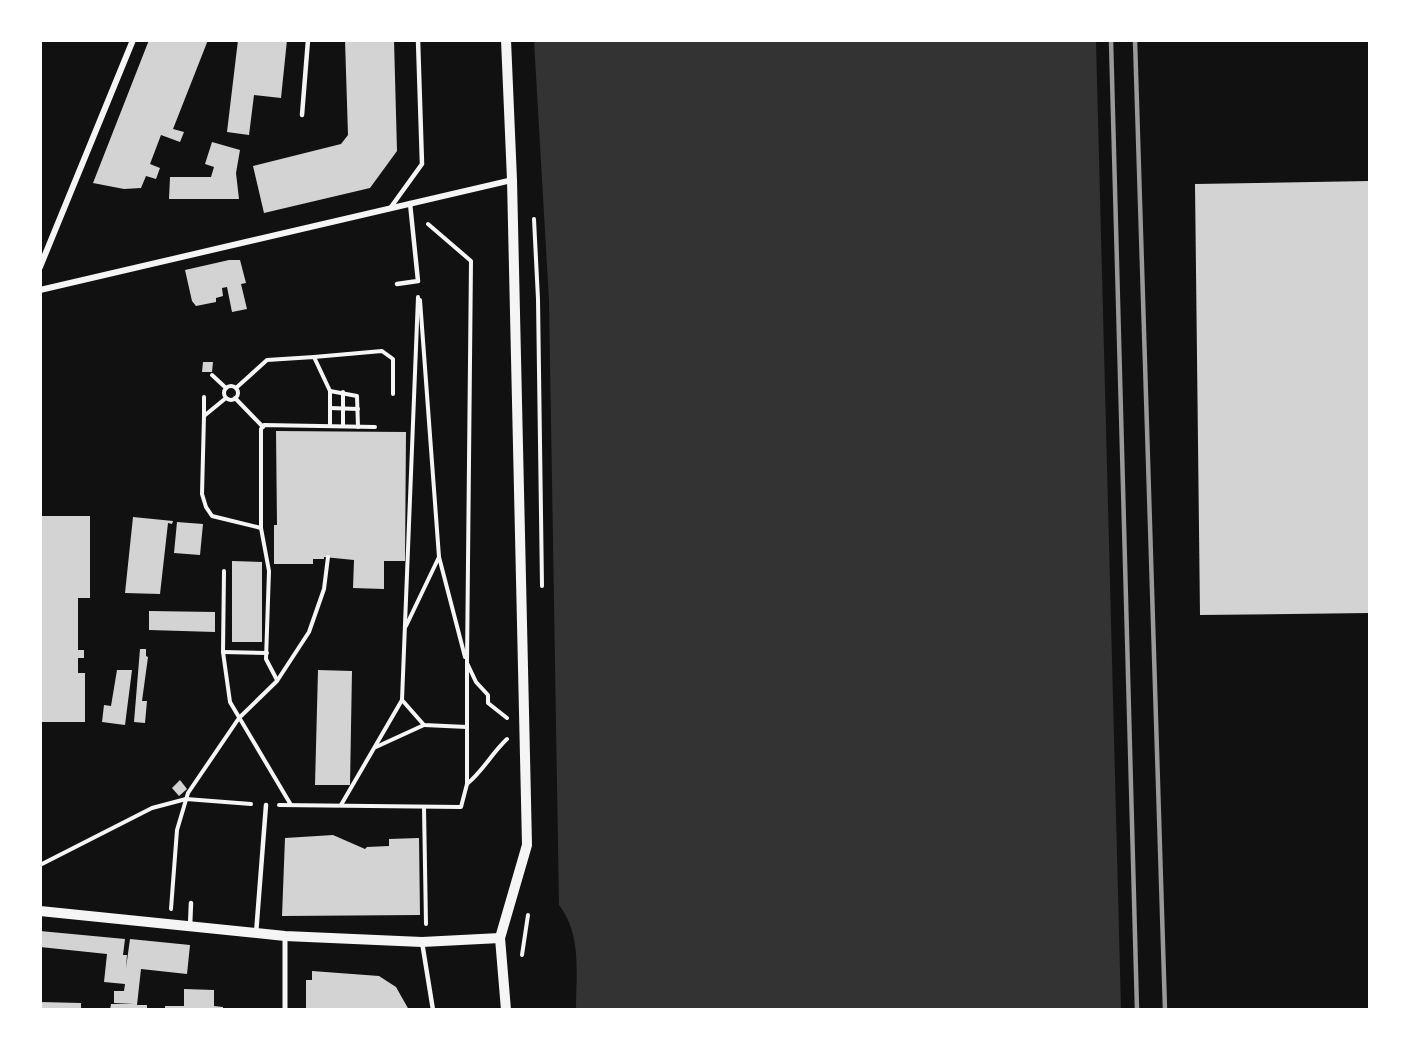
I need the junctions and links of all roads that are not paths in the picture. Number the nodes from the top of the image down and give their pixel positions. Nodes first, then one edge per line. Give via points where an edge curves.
1 (133, 40) edge
2 (308, 40) edge
3 (418, 40) edge
4 (506, 40) edge
5 (302, 115) dead end
6 (512, 180) junction
7 (410, 203) junction
8 (391, 207) junction
9 (40, 267) edge
10 (397, 284) dead end
11 (40, 290) edge
12 (266, 805) road end
13 (192, 903) dead end
14 (40, 911) edge
15 (190, 926) junction
16 (256, 934) junction
17 (285, 936) junction
18 (500, 938) junction
19 (422, 942) junction
20 (285, 1010) edge
21 (433, 1010) edge
22 (506, 1010) edge

1 - 9 street
2 - 5 lane
3 - 8 lane via 422,165
4 - 6 street
6 - 7 street
6 - 18 street via 527,845
7 - 8 street
7 - 10 lane via 418,281
8 - 11 street
12 - 16 lane
13 - 15 lane
14 - 15 street
15 - 16 street
16 - 17 street
17 - 19 street
17 - 20 street
18 - 19 street
18 - 22 street
19 - 21 lane

